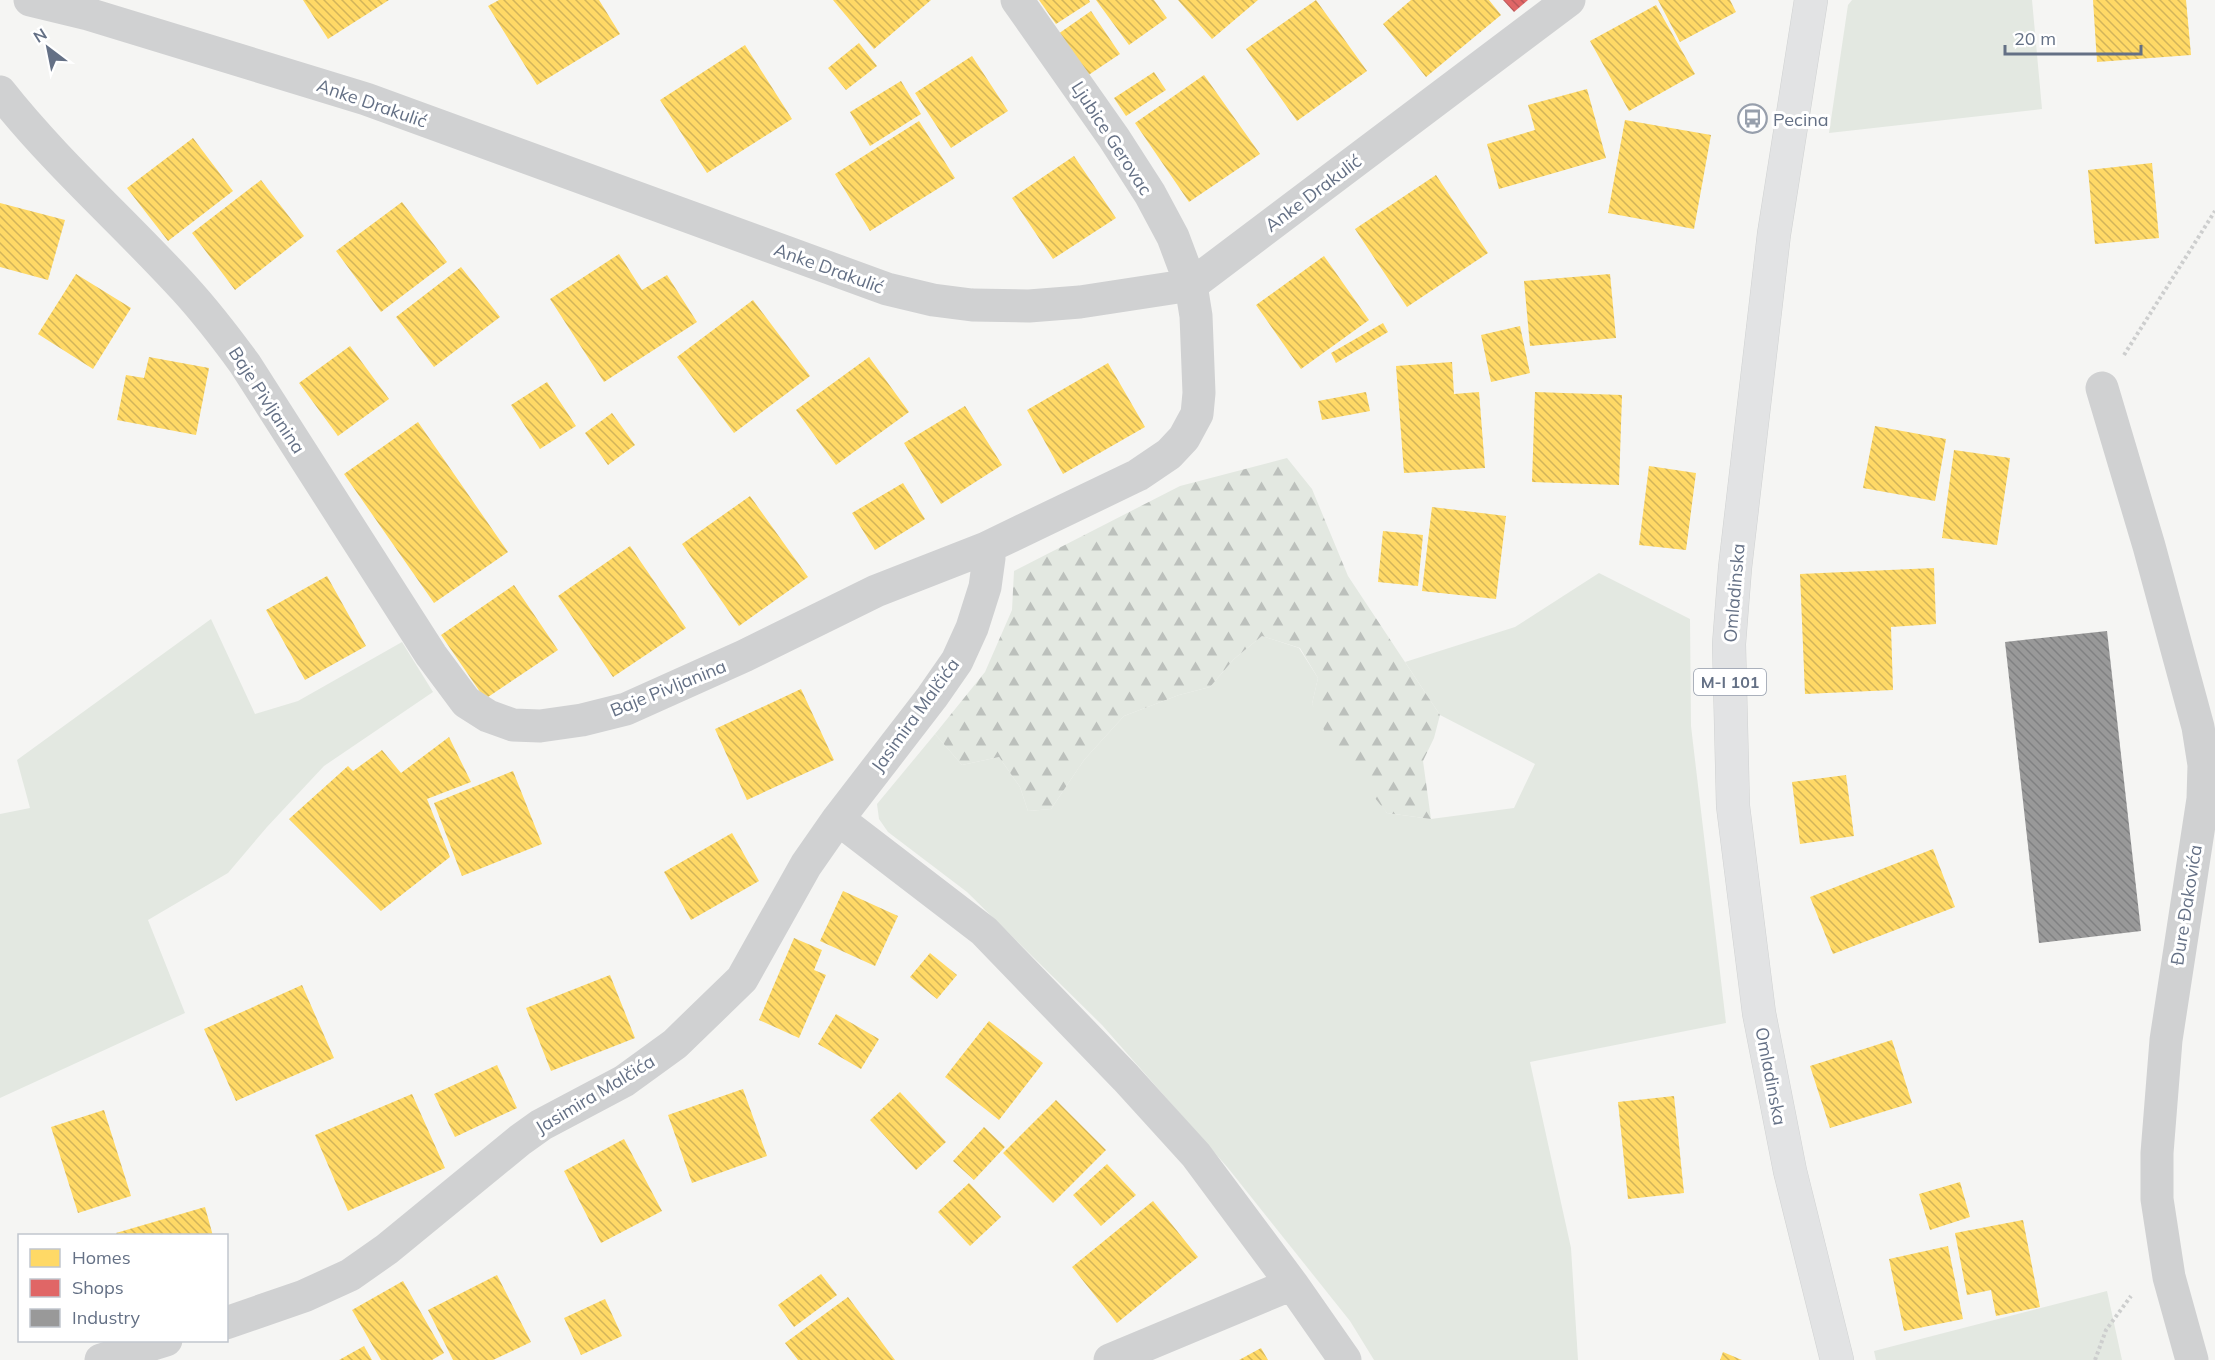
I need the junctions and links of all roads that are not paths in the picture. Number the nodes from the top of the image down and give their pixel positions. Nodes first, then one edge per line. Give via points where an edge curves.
1 (30, 0) edge
2 (1017, 0) edge
3 (1569, 0) edge
4 (1811, 0) edge
5 (0, 92) edge
6 (1191, 285) junction
7 (2102, 388) road end
8 (986, 548) junction
9 (838, 819) junction
10 (1292, 1284) junction
11 (228, 1322) edge
12 (163, 1342) edge
13 (101, 1360) edge
14 (1110, 1360) edge
15 (1345, 1360) edge
16 (1836, 1360) edge
17 (2192, 1360) edge

1 - 6 street, Anke Drakulić via 366,99 887,289 972,305 1029,306
2 - 6 street, Ljubice Gerovac via 1150,195 1173,237
3 - 6 street, Anke Drakulić
4 - 16 main road, Omladinska / M-I 101 via 1773,234 1729,644 1733,806 1759,1013 1790,1171
5 - 8 street, Baje Pivljanina via 22,121 219,329 431,656 466,702 488,716 513,725 540,726 626,709 876,591
6 - 8 street, Baje Pivljanina via 1199,393 1197,414 1184,438 1169,454 1138,475
7 - 17 street, Đure Đakovića via 2198,727 2204,765 2203,799 2166,1040 2157,1199 2169,1277
8 - 9 street, Jasimira Malčića via 989,558 985,587 957,661
9 - 10 street via 967,917 1022,969 1196,1155
9 - 11 street, Jasimira Malčića via 806,865 742,979 675,1044 624,1081 527,1135 350,1275
10 - 14 street
10 - 15 street
12 - 13 street

